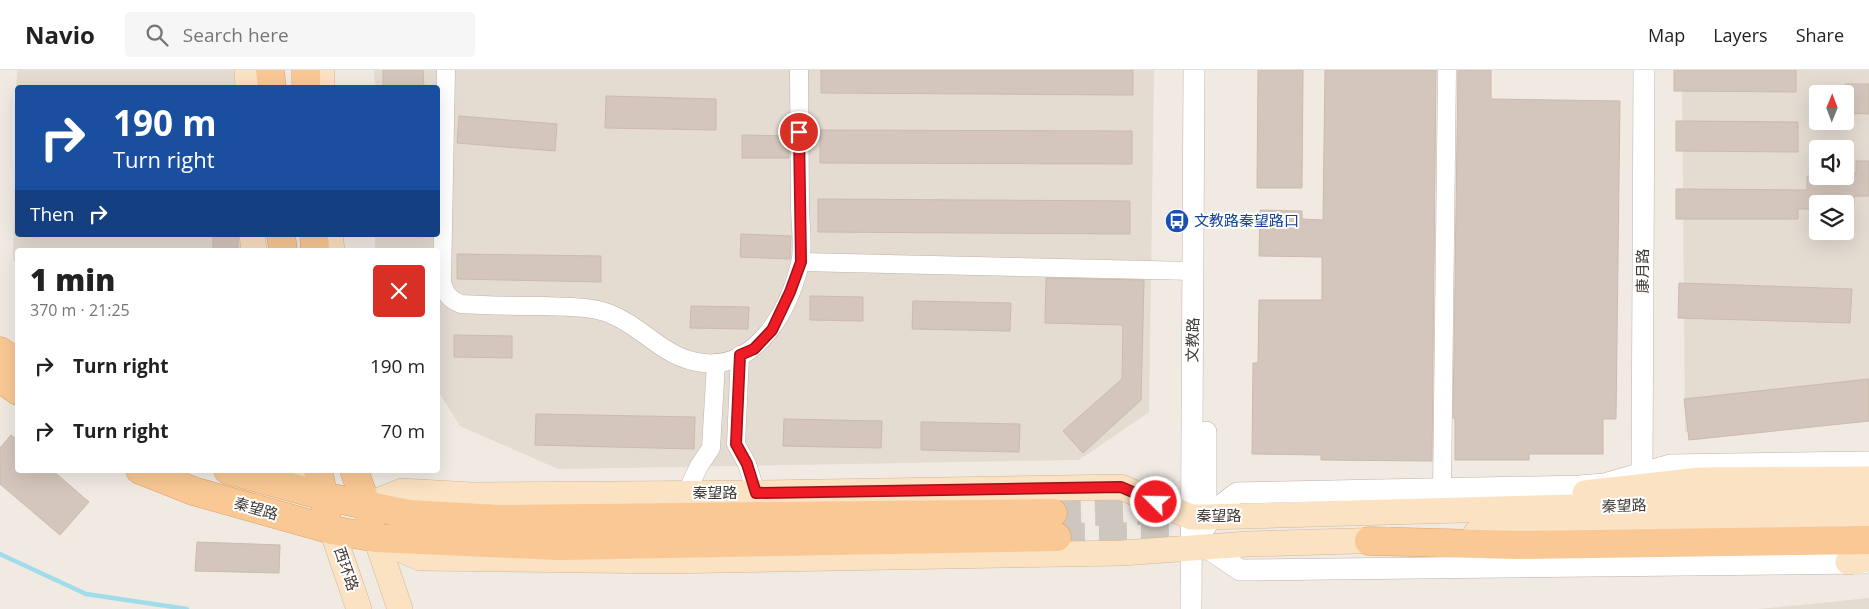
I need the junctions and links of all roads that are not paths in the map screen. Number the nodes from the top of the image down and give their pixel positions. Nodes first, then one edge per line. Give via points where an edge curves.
1 (247, 70) edge
2 (270, 70) edge
3 (306, 70) edge
4 (322, 70) edge
5 (446, 70) edge
6 (798, 70) edge
7 (1194, 70) edge
8 (1208, 70) edge
9 (1447, 70) edge
10 (1644, 70) edge
11 (1658, 70) edge
12 (248, 85) edge
13 (272, 85) edge
14 (306, 85) edge
15 (322, 85) edge
16 (801, 262) junction
17 (1193, 271) junction
18 (0, 351) edge
19 (740, 355) junction
20 (15, 361) edge
21 (716, 363) junction
22 (0, 378) edge
23 (15, 389) edge
24 (1869, 462) edge
25 (1649, 471) junction
26 (148, 473) edge
27 (239, 473) edge
28 (300, 473) edge
29 (319, 473) edge
30 (355, 473) edge
31 (362, 473) edge
32 (1869, 479) edge
33 (1442, 489) junction
34 (686, 493) junction
35 (756, 493) junction
36 (323, 496) junction
37 (1869, 499) edge
38 (367, 505) junction
39 (1507, 509) junction
40 (1199, 517) junction
41 (1869, 519) edge
42 (332, 530) junction
43 (376, 538) junction
44 (1869, 540) edge
45 (1369, 542) junction
46 (1199, 548) junction
47 (1862, 561) edge
48 (359, 609) edge
49 (400, 609) edge
50 (1191, 609) edge
51 (1206, 609) edge

1 - 12 main road
2 - 13 main road
3 - 14 main road
4 - 15 main road
5 - 21 street via 442,281 448,296 461,304 578,307 607,313 633,325 678,358 704,364
6 - 16 street
7 - 17 street, 文教路
8 - 40 street, 文教路
9 - 33 street
10 - 25 street, 康月路
11 - 25 street, 康月路
16 - 17 street
16 - 19 street via 772,330 754,349
17 - 40 street, 文教路
18 - 20 main road
19 - 21 street
19 - 35 street via 736,444 747,464
21 - 34 street via 711,448
22 - 23 main road
24 - 25 street via 1670,465
25 - 33 street via 1604,484
26 - 42 main road, 秦望路 via 193,491
27 - 36 main road, 秦望路
28 - 36 main road
29 - 36 main road
30 - 38 main road
31 - 38 main road
32 - 39 main road via 1700,480 1595,491
33 - 40 street via 1237,493
34 - 35 main road, 秦望路
34 - 38 main road, 秦望路 via 471,495 402,491
35 - 40 main road, 秦望路 via 1121,487
36 - 38 main road, 秦望路
36 - 42 main road
37 - 39 main road, 秦望路
38 - 43 main road
38 - 43 main road, 秦望路 via 408,514 498,519 1055,525 558,546
39 - 40 main road, 秦望路
40 - 46 street, 文教路
41 - 45 main road, 秦望路 via 1557,528
42 - 43 main road, 秦望路
42 - 48 main road, 西环路
43 - 46 main road, 秦望路 via 420,558 664,561 1112,554
43 - 49 main road
44 - 45 main road via 1517,545
45 - 46 main road, 秦望路
46 - 47 street via 1240,570
46 - 50 street, 文教路
46 - 51 street, 文教路

